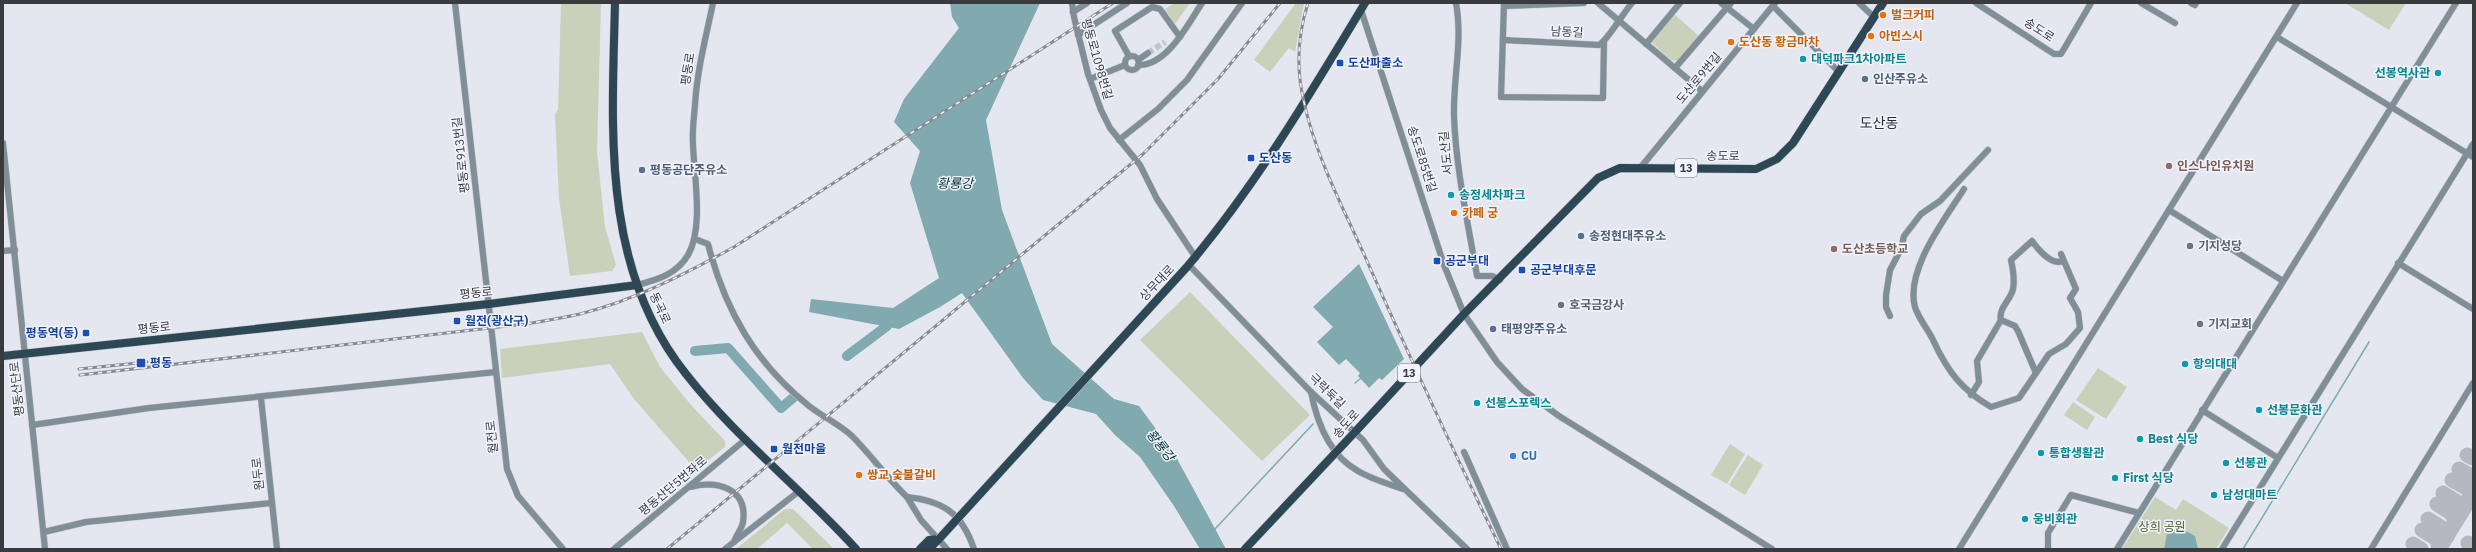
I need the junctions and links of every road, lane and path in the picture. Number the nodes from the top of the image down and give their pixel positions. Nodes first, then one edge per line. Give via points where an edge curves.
1 (455, 3) edge
2 (615, 3) edge
3 (713, 3) edge
4 (1072, 3) edge
5 (1087, 3) edge
6 (1127, 3) edge
7 (1202, 3) edge
8 (1242, 3) edge
9 (1456, 3) edge
10 (1584, 3) edge
11 (1598, 3) edge
12 (1632, 3) edge
13 (1680, 3) edge
14 (1721, 3) edge
15 (1859, 3) edge
16 (1883, 3) edge
17 (1976, 3) edge
18 (2092, 3) edge
19 (2142, 3) edge
20 (2191, 3) edge
21 (2196, 3) edge
22 (2297, 3) edge
23 (2456, 3) edge
24 (1504, 4) edge
25 (1729, 5) edge
26 (1774, 5) edge
27 (1363, 7) edge
28 (1073, 12) junction
29 (1874, 17) junction
30 (1617, 20) junction
31 (2175, 23) dead end
32 (1754, 30) junction
33 (1078, 35) junction
34 (1180, 36) junction
35 (2277, 37) junction
36 (1503, 40) junction
37 (1604, 42) junction
38 (1646, 44) junction
39 (1148, 53) tunnel mouth
40 (1129, 56) junction
41 (1138, 62) junction
42 (1125, 65) junction
43 (1675, 68) junction
44 (1839, 72) junction
45 (1090, 79) junction
46 (1702, 91) junction
47 (2391, 106) junction
48 (1119, 140) junction
49 (3, 142) edge
50 (2473, 144) edge
51 (1988, 150) dead end
52 (2467, 154) junction
53 (2473, 157) edge
54 (1641, 168) junction
55 (5, 179) edge
56 (1964, 189) dead end
57 (2169, 210) junction
58 (695, 239) junction
59 (15, 250) junction
60 (3, 251) edge
61 (2061, 254) dead end
62 (1196, 258) junction
63 (2063, 261) junction
64 (2398, 263) junction
65 (1188, 266) junction
66 (1500, 280) junction
67 (2283, 281) junction
68 (637, 285) junction
69 (489, 304) junction
70 (2473, 309) edge
71 (1464, 314) junction
72 (1890, 316) dead end
73 (2001, 320) junction
74 (25, 354) junction
75 (3, 356) edge
76 (496, 372) junction
77 (2036, 373) junction
78 (2473, 383) edge
79 (1312, 392) junction
80 (1971, 395) junction
81 (260, 398) junction
82 (2202, 410) junction
83 (32, 425) junction
84 (1355, 432) junction
85 (746, 439) junction
86 (1464, 452) dead end
87 (2278, 458) junction
88 (689, 487) junction
89 (1406, 490) junction
90 (798, 492) junction
91 (907, 497) junction
92 (272, 503) junction
93 (2139, 513) junction
94 (44, 532) junction
95 (938, 539) junction
96 (734, 542) junction
97 (619, 546) edge
98 (45, 549) edge
99 (277, 549) edge
100 (563, 549) edge
101 (614, 549) edge
102 (726, 549) edge
103 (856, 549) edge
104 (920, 549) edge
105 (929, 549) edge
106 (937, 549) edge
107 (947, 549) edge
108 (974, 549) edge
109 (1245, 549) edge
110 (1467, 549) edge
111 (1507, 549) edge
112 (1772, 549) edge
113 (1959, 549) edge
114 (2048, 549) edge
115 (2116, 549) edge
116 (2222, 549) edge
117 (2371, 549) edge

1 - 69 street, 평동로913번길
2 - 68 main road, 동곡로 via 615,192 621,227
3 - 58 street, 평동로 via 700,62 695,104
4 - 28 street, 평동로1098번길
5 - 28 street
6 - 33 street
7 - 34 street
8 - 48 street via 1187,80
9 - 66 street, 서도산길 via 1459,45 1454,116 1462,194 1477,276 1492,276
10 - 24 street
11 - 30 street
12 - 30 street
13 - 38 street
14 - 25 street
15 - 29 street
16 - 29 main road, 송도로 / 13
17 - 18 street, 송도로 via 2054,54 2061,54
19 - 31 street
20 - 21 street
22 - 35 street
23 - 47 street
24 - 36 street
25 - 32 street
25 - 43 street
26 - 32 street, 도산로9번길
26 - 44 street
27 - 62 main road, 상무대로 via 1257,174
27 - 71 street, 송도로85번길 via 1444,264
28 - 33 street, 평동로1098번길
29 - 44 main road, 송도로 / 13
30 - 37 street
30 - 38 street
32 - 46 street, 도산로9번길
33 - 45 street, 평동로1098번길
34 - 40 street via 1160,9 1152,7 1115,31
34 - 41 street via 1172,48 1146,65
35 - 47 street
35 - 57 street
36 - 37 street, 남동길 via 1599,45
36 - 37 street via 1501,97 1578,99 1603,98
38 - 43 street
39 - 41 street
40 - 41 street via 1134,56
40 - 42 street
41 - 42 street via 1133,69
42 - 45 street
43 - 46 street
44 - 54 main road, 송도로 / 13 via 1793,143 1768,165 1756,169
45 - 48 street, 평동로1098번길 via 1101,110
46 - 54 street, 도산로9번길
47 - 52 street
47 - 67 street
48 - 62 street, 평동로1098번길 via 1140,165 1157,199
49 - 55 street, 평동산단로
50 - 52 street
51 - 72 street via 1940,201 1921,214 1904,236 1901,249 1890,270 1886,295 1886,307
52 - 53 street
52 - 64 street
54 - 66 main road, 송도로 / 13 via 1620,168 1598,178
55 - 59 street, 평동산단로
56 - 80 street via 1926,252 1915,281 1914,295 1918,313 1935,342 1938,353
57 - 67 street
57 - 113 street
58 - 68 street, 평동로 via 688,256 674,271 656,280
58 - 91 street via 708,244 717,280 726,302 756,351 805,402 852,436
59 - 60 street
59 - 74 street, 평동산단로
61 - 63 street
62 - 65 main road, 상무대로
63 - 73 street via 2057,262 2050,258 2032,241 2011,260 2013,289 2000,314
63 - 77 street via 2076,289 2070,298 2078,312 2080,328 2066,344 2049,354
64 - 70 street
64 - 87 street
65 - 79 street, 극락둑길
65 - 95 main road, 상무대로, bridge
66 - 71 main road, 송도로 / 13
67 - 82 street
68 - 69 main road, 평동로
68 - 85 main road, 동곡로 via 671,354 704,396
69 - 74 main road, 평동로
69 - 76 street, 월전로
71 - 84 main road, 송도로 / 13
71 - 112 street via 1508,376 1546,408
73 - 77 street via 2015,326
73 - 80 street via 1976,361 1979,382
74 - 75 main road, 평동로
74 - 83 street, 평동산단로
76 - 81 street
76 - 100 street, 월전로 via 510,481 518,496
77 - 80 street via 2019,398 2001,405 1991,407
78 - 117 street
79 - 84 street, 극락둑길
79 - 89 street via 1320,430 1350,466 1367,476
81 - 83 street via 149,408
81 - 92 street, 원두로
82 - 87 street
82 - 93 street
83 - 94 street, 평동산단로
84 - 89 street, 극락둑길 via 1384,469
84 - 109 main road, 송도로 / 13, bridge
85 - 88 street, 평동산단5번좌로
85 - 90 main road, 동곡로
86 - 111 street
87 - 116 street
88 - 96 street via 716,483 726,487 737,497 742,509 743,523
88 - 97 street, 평동산단5번좌로
89 - 110 street, 극락둑길
90 - 96 street
90 - 103 main road, 동곡로
91 - 95 street via 921,520
91 - 108 street via 945,507 965,528
92 - 94 street via 86,522
92 - 99 street, 원두로
93 - 114 street via 2071,494 2048,533
93 - 115 street
94 - 98 street, 평동산단로
95 - 104 main road via 929,540
95 - 105 main road, 상무대로
95 - 106 main road
95 - 107 street
96 - 102 street
97 - 101 street, 평동산단5번좌로

